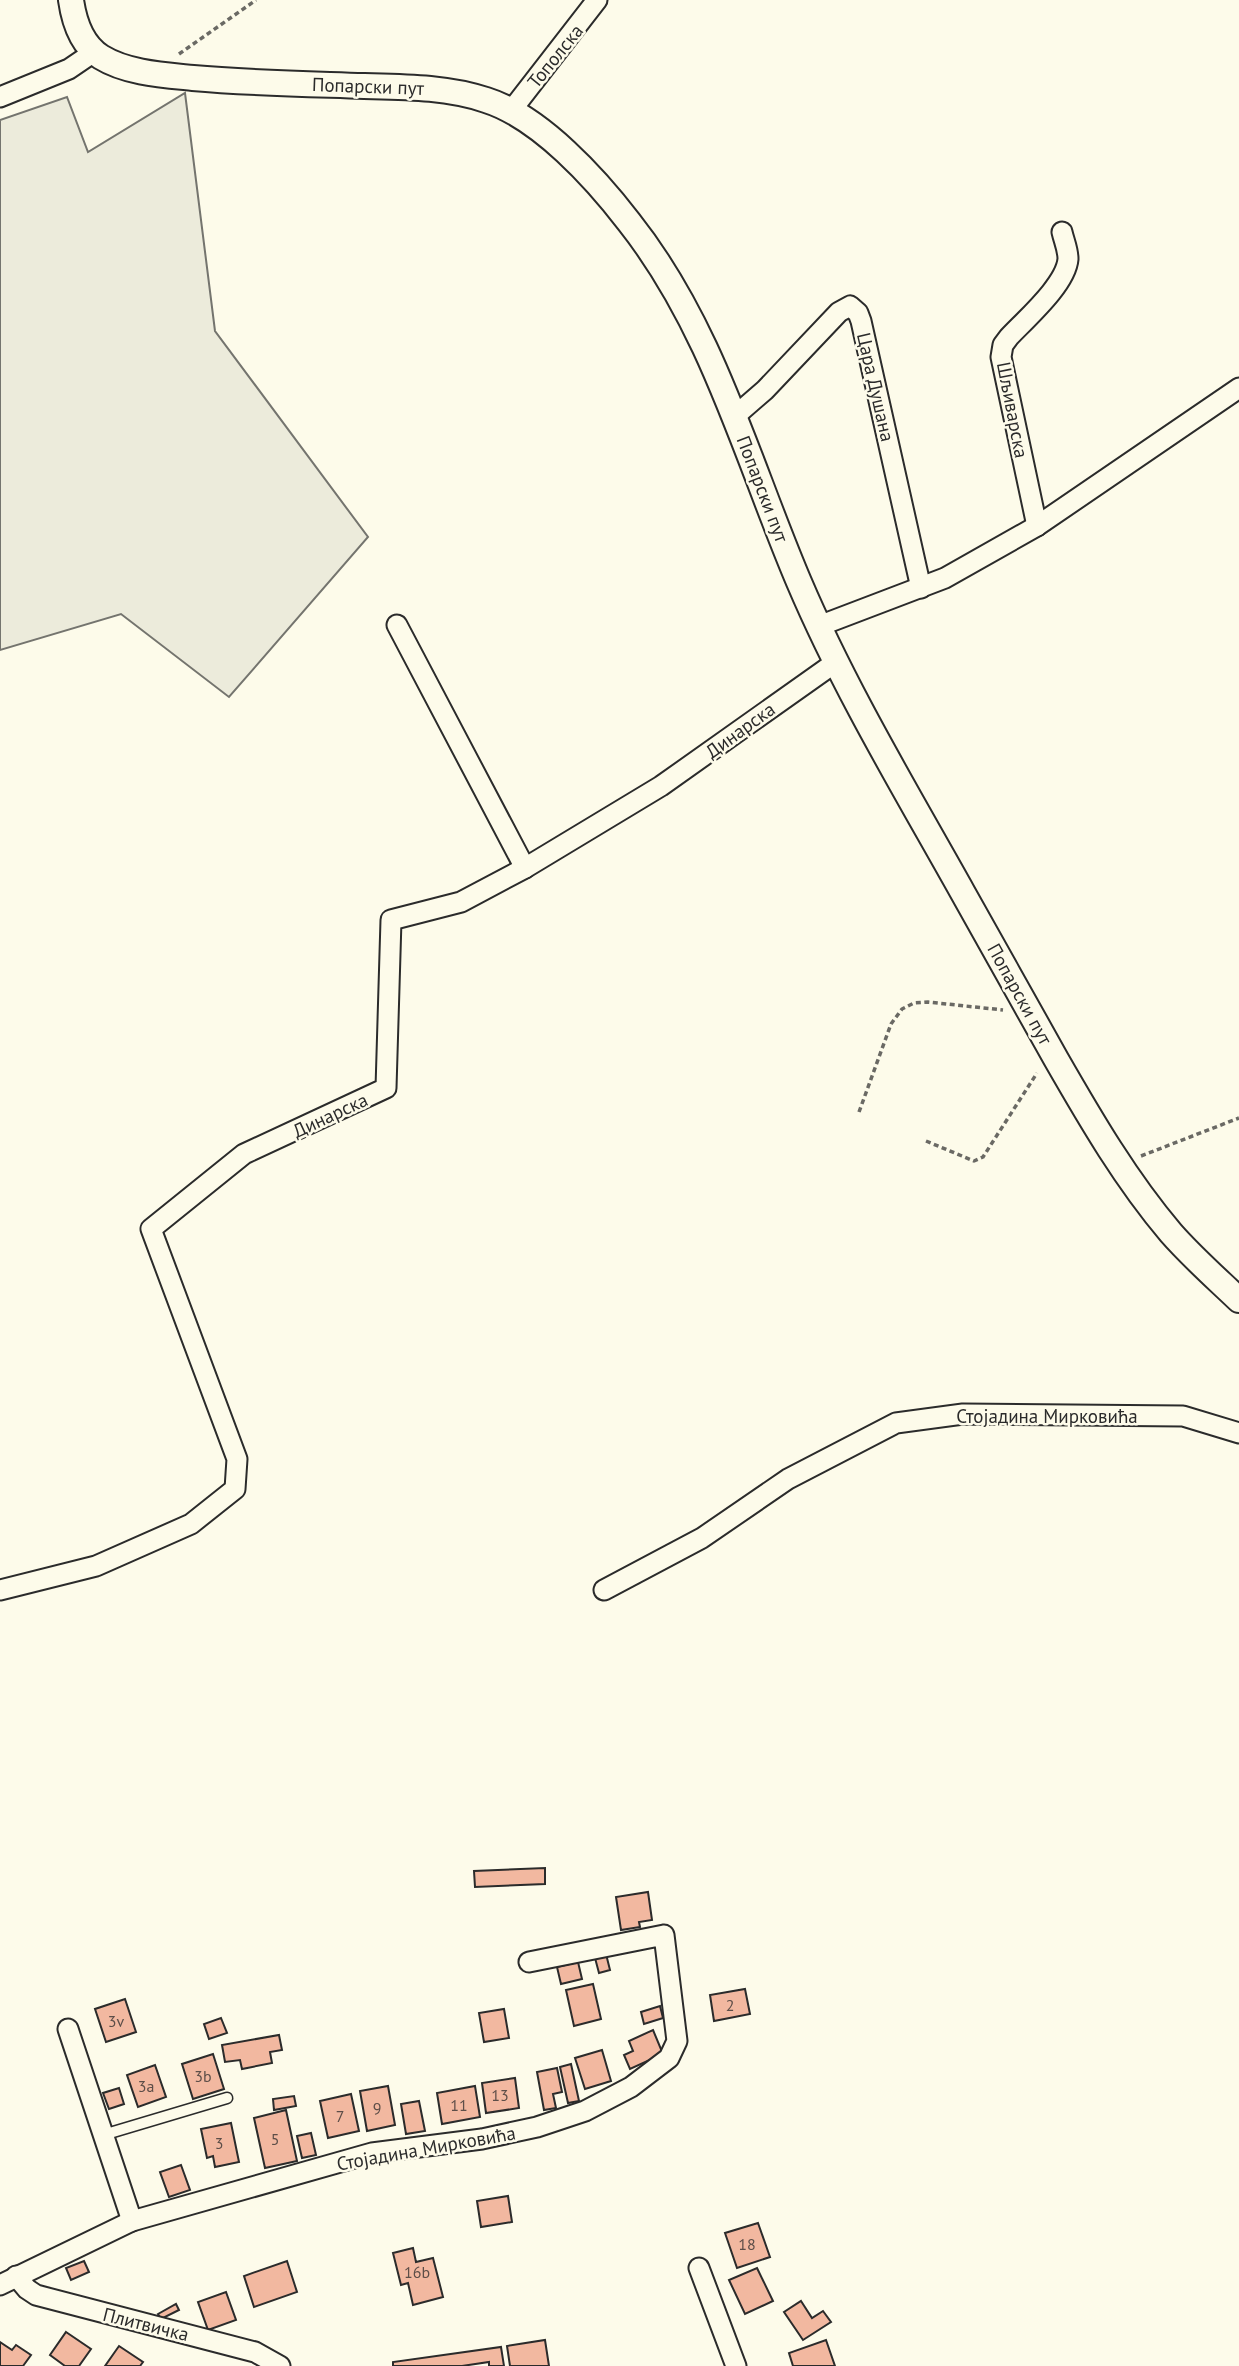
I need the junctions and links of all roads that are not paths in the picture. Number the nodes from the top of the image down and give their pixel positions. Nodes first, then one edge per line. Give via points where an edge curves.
1 (71, 0) edge
2 (597, 0) edge
3 (94, 52) junction
4 (0, 97) edge
5 (511, 111) junction
6 (1062, 232) dead end
7 (1239, 387) edge
8 (734, 415) junction
9 (1038, 526) junction
10 (921, 588) junction
11 (397, 625) dead end
12 (819, 626) junction
13 (836, 662) junction
14 (525, 868) junction
15 (1239, 1300) edge
16 (1239, 1433) edge
17 (0, 1590) edge
18 (604, 1590) dead end
19 (529, 1962) dead end
20 (68, 2029) dead end
21 (227, 2098) dead end
22 (103, 2135) junction
23 (132, 2221) junction
24 (699, 2268) dead end
25 (5, 2279) edge
26 (280, 2366) edge
27 (736, 2366) edge

1 - 3 street via 81,34
2 - 5 street, Тополска
3 - 4 street via 69,69
3 - 5 street, Попарски пут via 122,66 151,72 206,79 437,89 483,99
5 - 8 street, Попарски пут via 563,151 642,240 700,338
6 - 9 street, Шљиварска via 1068,260 1061,278 1009,337 1001,357
7 - 9 street
8 - 10 street, Цара Душана via 765,390 839,312 850,306 855,309
8 - 12 street, Попарски пут
9 - 10 street
10 - 12 street
11 - 14 street
12 - 13 street, Попарски пут
13 - 14 street, Динарска via 661,786
13 - 15 street, Попарски пут via 1029,1011 1120,1165 1174,1236
14 - 17 street, Динарска via 461,902 391,920 386,1088 244,1154 151,1229 237,1459 235,1489 191,1524 96,1566
16 - 18 street, Стојадина Мирковића via 1183,1416 963,1414 896,1423 788,1479 702,1538
19 - 23 street, Стојадина Мирковића via 664,1935 677,2041 674,2051 631,2087 585,2111 537,2127 373,2153
20 - 22 street
21 - 22 lane
22 - 23 street
23 - 25 street, Стојадина Мирковића
24 - 27 street
25 - 26 street, Плитвичка via 36,2295 256,2352

